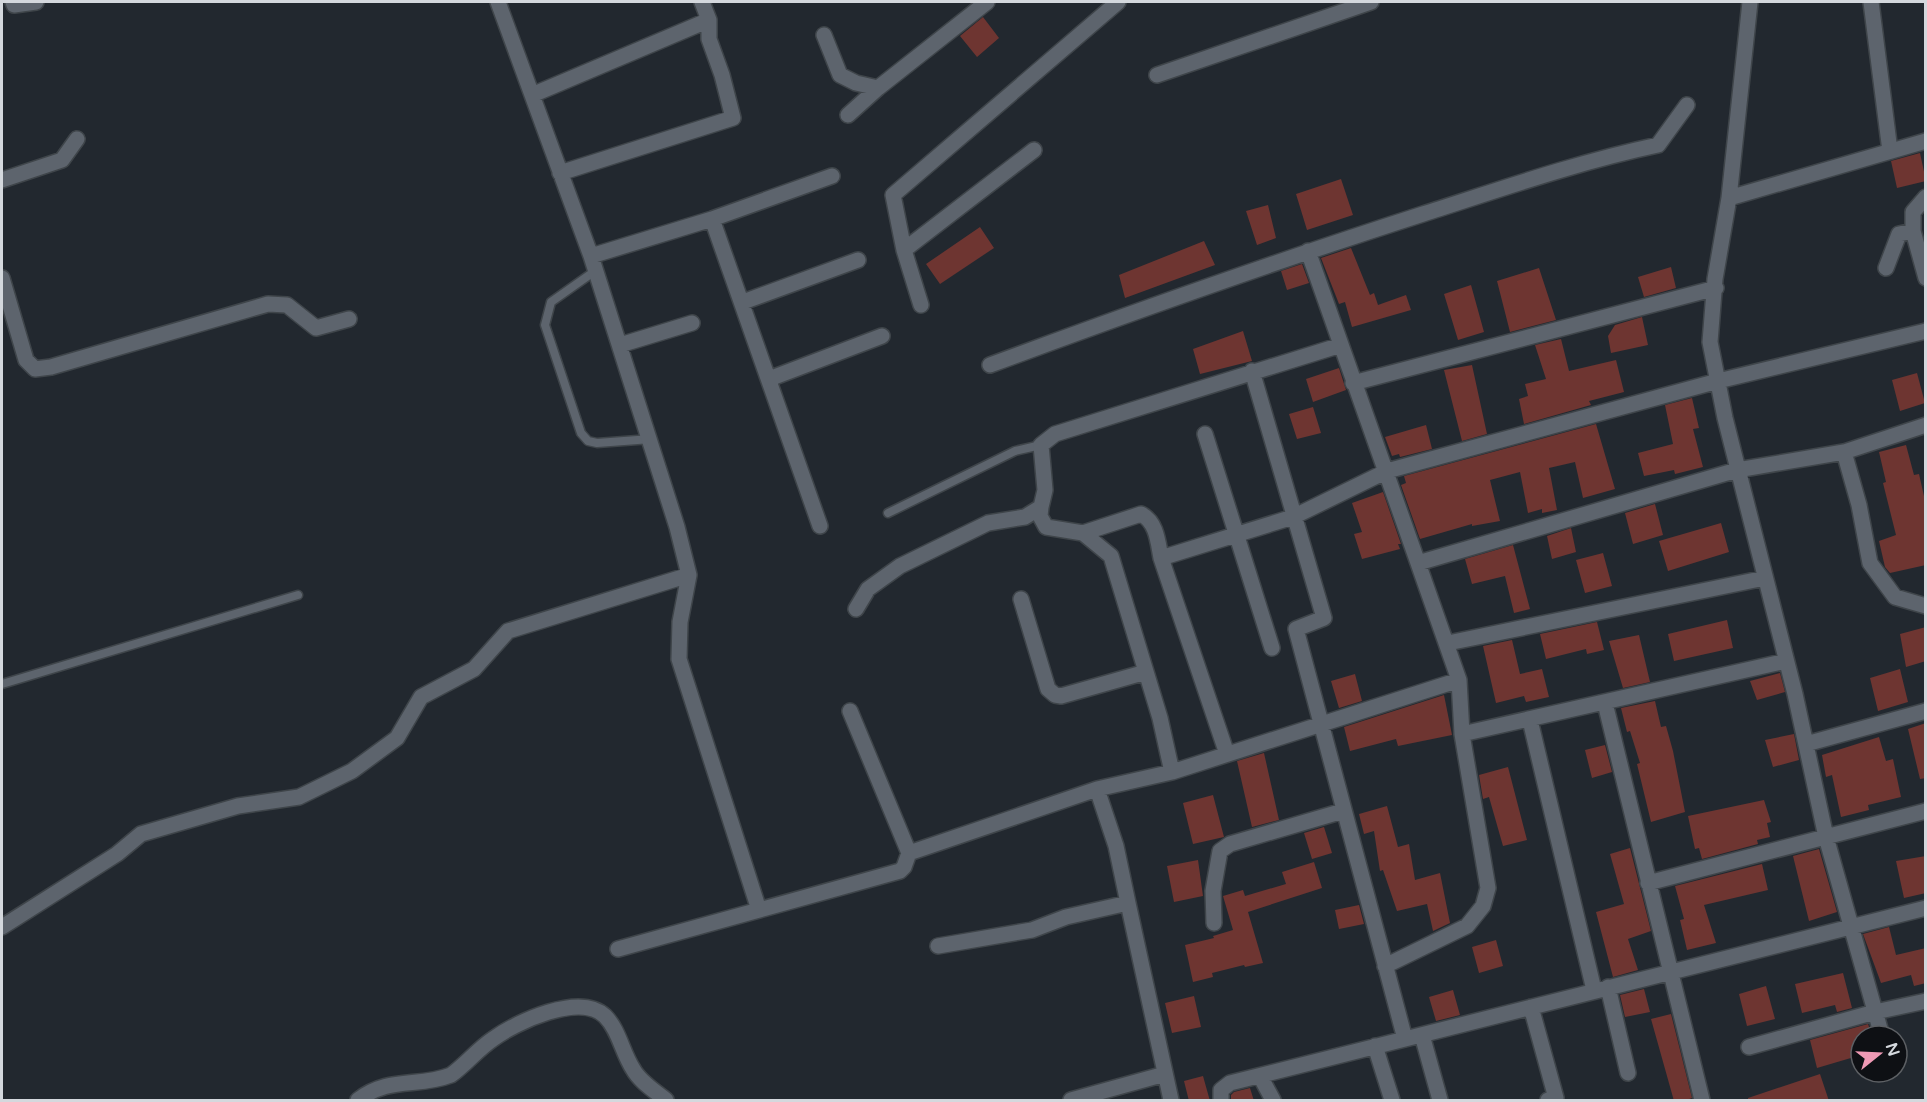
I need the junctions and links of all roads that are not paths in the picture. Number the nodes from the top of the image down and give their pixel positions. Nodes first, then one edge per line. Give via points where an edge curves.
1 (36, 2) edge
2 (501, 2) edge
3 (702, 2) edge
4 (987, 2) edge
5 (1118, 2) edge
6 (1371, 2) edge
7 (1750, 2) edge
8 (1871, 2) edge
9 (9, 4) edge
10 (709, 20) junction
11 (824, 35) dead end
12 (1157, 75) dead end
13 (878, 88) junction
14 (532, 95) junction
15 (1687, 105) dead end
16 (848, 115) dead end
17 (77, 139) dead end
18 (1926, 141) edge
19 (1034, 150) dead end
20 (1890, 151) junction
21 (560, 173) junction
22 (832, 176) dead end
23 (2, 180) edge
24 (1926, 197) edge
25 (1729, 198) junction
26 (712, 219) junction
27 (1913, 231) junction
28 (904, 250) junction
29 (1308, 251) junction
30 (858, 260) dead end
31 (593, 264) junction
32 (1886, 268) dead end
33 (1926, 278) edge
34 (2, 279) edge
35 (1716, 288) junction
36 (743, 302) junction
37 (921, 304) dead end
38 (349, 319) dead end
39 (692, 323) dead end
40 (1926, 332) edge
41 (882, 336) dead end
42 (620, 345) junction
43 (1341, 345) junction
44 (990, 365) dead end
45 (1252, 371) junction
46 (769, 379) junction
47 (1718, 381) junction
48 (1353, 383) junction
49 (1926, 425) edge
50 (1205, 434) dead end
51 (652, 439) junction
52 (1041, 445) junction
53 (1844, 452) junction
54 (1737, 470) junction
55 (1387, 471) junction
56 (1041, 507) junction
57 (888, 513) dead end
58 (1293, 517) junction
59 (820, 526) dead end
60 (1083, 533) junction
61 (1238, 537) junction
62 (1161, 558) junction
63 (1418, 563) junction
64 (689, 575) junction
65 (1765, 578) junction
66 (298, 595) dead end
67 (1020, 599) dead end
68 (1926, 606) edge
69 (856, 609) dead end
70 (1448, 643) junction
71 (1272, 648) dead end
72 (1786, 661) junction
73 (1146, 672) junction
74 (1459, 680) junction
75 (2, 684) edge
76 (1605, 703) junction
77 (850, 711) dead end
78 (1926, 711) edge
79 (1530, 720) junction
80 (1320, 723) junction
81 (1462, 734) junction
82 (1806, 744) junction
83 (1227, 754) junction
84 (1172, 772) junction
85 (1097, 789) junction
86 (1343, 811) junction
87 (1926, 811) edge
88 (1826, 837) junction
89 (909, 853) junction
90 (1648, 883) junction
91 (1128, 903) junction
92 (1926, 908) edge
93 (759, 910) junction
94 (1214, 923) dead end
95 (2, 927) edge
96 (1852, 928) junction
97 (938, 946) dead end
98 (618, 949) dead end
99 (1385, 966) junction
100 (1670, 974) junction
101 (1601, 989) junction
102 (1926, 1001) edge
103 (1530, 1007) junction
104 (1875, 1012) junction
105 (1878, 1024) edge
106 (1422, 1035) junction
107 (1405, 1039) junction
108 (1375, 1046) junction
109 (1749, 1047) dead end
110 (1628, 1073) dead end
111 (1165, 1074) junction
112 (1260, 1076) junction
113 (1101, 1096) edge
114 (1553, 1100) edge
115 (358, 1101) edge
116 (666, 1101) edge
117 (1071, 1101) edge
118 (1171, 1101) edge
119 (1221, 1101) edge
120 (1273, 1101) edge
121 (1392, 1101) edge
122 (1440, 1101) edge
123 (1702, 1101) edge

1 - 9 street
2 - 14 street
3 - 10 street
4 - 13 street
5 - 28 street via 892,195
6 - 12 street
7 - 25 street
8 - 20 street
10 - 14 street
10 - 21 street via 709,39 733,118
11 - 13 street via 840,75
13 - 16 street
14 - 21 street
15 - 29 street via 1658,145 1602,157
17 - 23 street via 62,160
18 - 20 street
19 - 28 street
20 - 25 street
21 - 31 street
22 - 26 street
24 - 27 street via 1913,212
25 - 35 street
26 - 31 street
26 - 36 street
27 - 32 street via 1899,234
27 - 33 street
28 - 37 street
29 - 43 street
29 - 44 street
30 - 36 street
31 - 42 street
31 - 51 lane via 551,302 545,325 581,434 597,443
34 - 38 street via 26,360 35,369 268,304 287,305 316,328
35 - 47 street via 1710,342
35 - 48 street
36 - 46 street
39 - 42 street
40 - 47 street
41 - 46 street
42 - 51 street
43 - 45 street
43 - 48 street
45 - 52 street via 1055,434
45 - 58 street
46 - 59 street
47 - 54 street
47 - 55 street
48 - 55 street
49 - 53 street
50 - 61 street
51 - 64 street
52 - 56 street via 1045,490
52 - 57 lane via 1015,451
53 - 54 street
53 - 68 street via 1870,563 1895,597
54 - 63 street
54 - 65 street
55 - 58 street
55 - 63 street
56 - 60 street via 1040,516 1046,527
56 - 69 street via 1024,517 988,523 900,566 868,589
58 - 61 street
58 - 80 street via 1324,618 1296,629
60 - 62 street via 1142,514 1154,527
60 - 73 street via 1112,556
61 - 62 street
61 - 71 street
62 - 83 street
63 - 70 street
64 - 93 street via 679,658
64 - 95 street via 508,631 474,669 421,697 397,738 352,771 299,797 238,806 141,834 117,854
65 - 70 street
65 - 72 street
66 - 75 lane
67 - 73 street via 1048,689 1054,695
70 - 74 street
72 - 76 street
72 - 82 street
73 - 84 street
74 - 80 street
74 - 81 street
76 - 79 street
76 - 90 street
77 - 89 street
78 - 82 street
79 - 81 street
79 - 101 street
80 - 83 street
80 - 86 street
81 - 99 street via 1488,888 1483,906 1467,926
82 - 88 street
83 - 84 street
84 - 85 street
85 - 89 street
85 - 91 street via 1116,846
86 - 94 street via 1230,844 1220,852 1213,891
86 - 99 street
87 - 88 street
88 - 90 street
88 - 96 street
89 - 93 street via 900,871
90 - 100 street
91 - 97 street via 1066,917 1032,930
91 - 111 street
92 - 96 street
93 - 98 street
96 - 100 street
96 - 104 street
99 - 107 street
100 - 101 street
100 - 123 street
101 - 103 street
101 - 110 street
102 - 104 street
103 - 106 street
103 - 114 street
104 - 105 street
104 - 109 street
106 - 107 street
106 - 122 street
107 - 108 street
108 - 112 street
108 - 121 street
111 - 113 street
111 - 118 street
112 - 119 street via 1224,1086
112 - 120 street
113 - 117 street
115 - 116 street via 384,1085 451,1075 506,1030 559,1010 579,1007 604,1015 613,1025 636,1075

